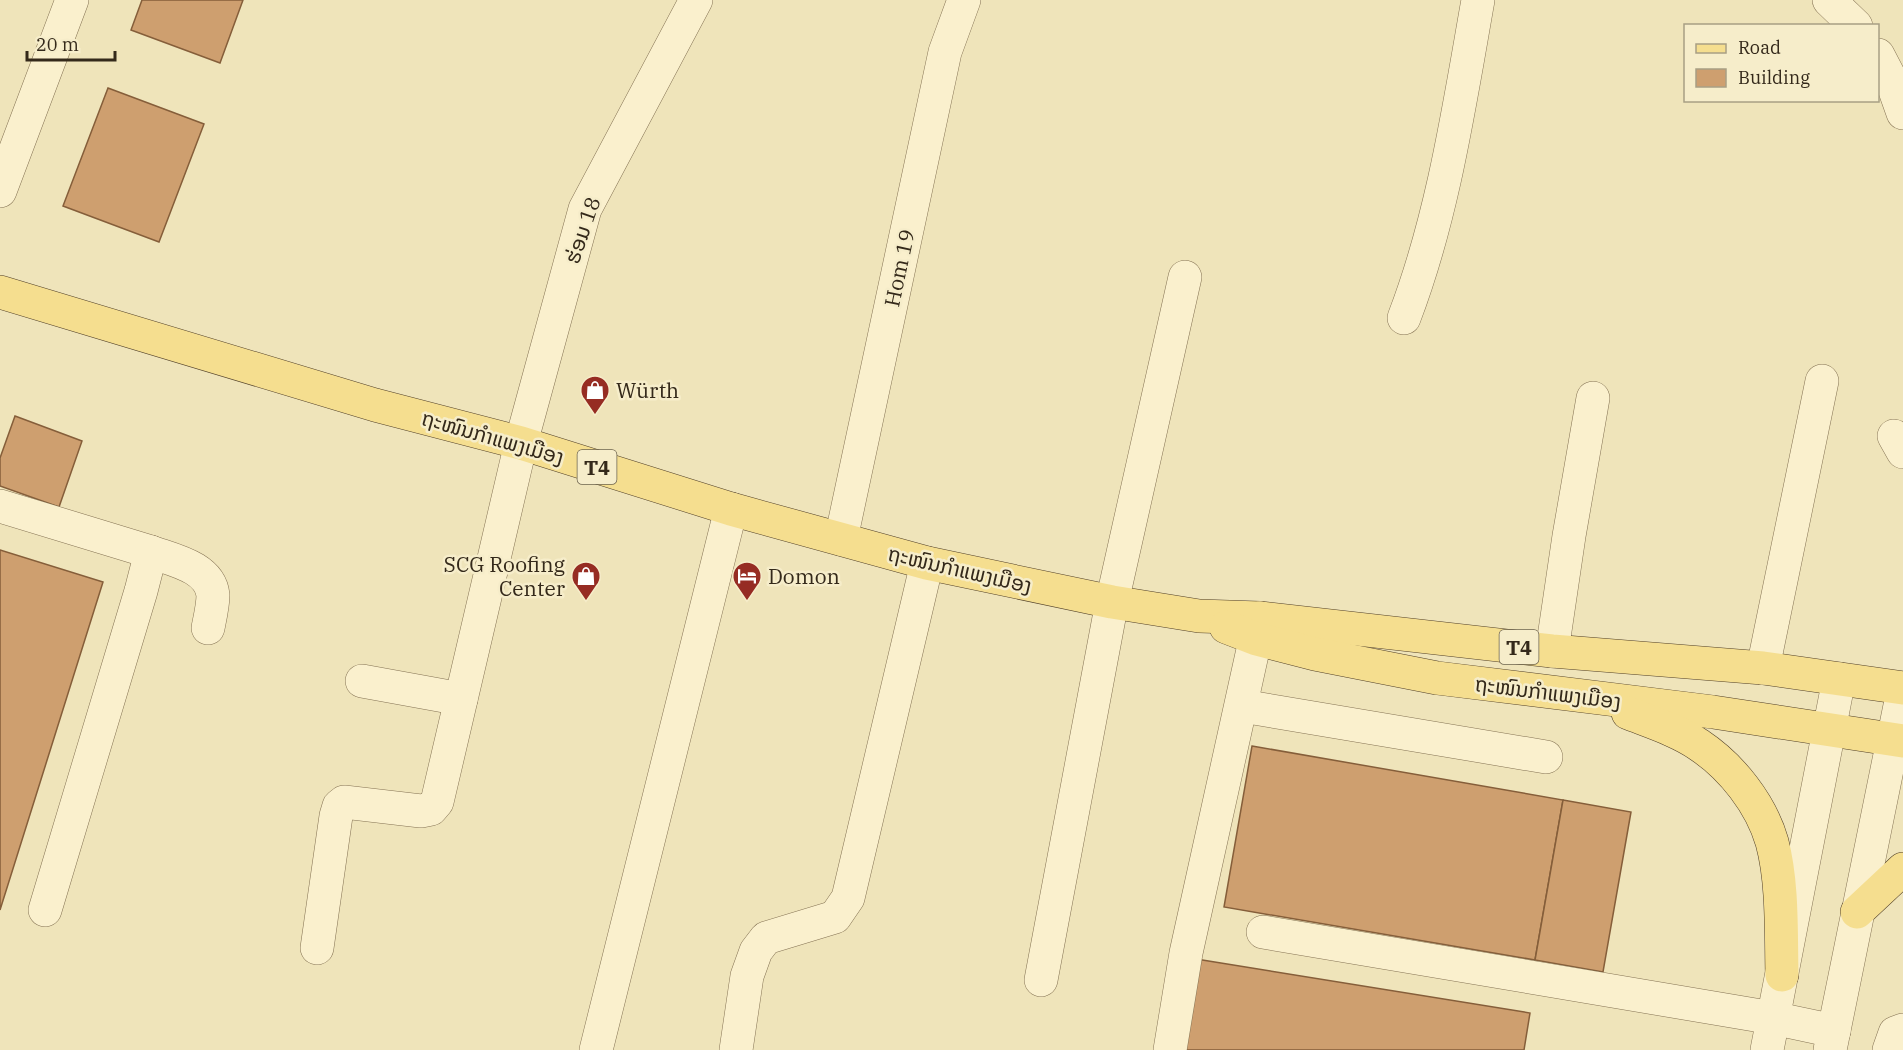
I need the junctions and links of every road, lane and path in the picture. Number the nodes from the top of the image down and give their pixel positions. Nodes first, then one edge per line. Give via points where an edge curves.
1 (72, 0) edge
2 (696, 0) edge
3 (964, 0) edge
4 (1478, 0) edge
5 (1829, 0) edge
6 (1854, 24) edge
7 (1879, 57) edge
8 (1903, 113) edge
9 (0, 191) edge
10 (1185, 277) dead end
11 (0, 292) edge
12 (1404, 318) dead end
13 (1822, 381) dead end
14 (1593, 398) dead end
15 (521, 443) junction
16 (0, 506) edge
17 (731, 509) junction
18 (841, 539) junction
19 (151, 552) junction
20 (927, 563) junction
21 (1112, 602) junction
22 (208, 628) dead end
23 (1258, 629) junction
24 (1552, 651) junction
25 (1763, 668) junction
26 (1839, 678) junction
27 (362, 681) dead end
28 (1903, 690) edge
29 (1587, 697) junction
30 (461, 699) junction
31 (1242, 706) junction
32 (1829, 729) junction
33 (1898, 740) edge
34 (1546, 756) dead end
35 (1903, 869) edge
36 (45, 910) dead end
37 (1857, 912) junction
38 (1263, 932) dead end
39 (317, 948) dead end
40 (1782, 975) junction
41 (1041, 980) dead end
42 (1773, 1018) junction
43 (1903, 1030) edge
44 (1832, 1040) edge
45 (596, 1050) edge
46 (736, 1050) edge
47 (1170, 1050) edge
48 (1767, 1050) edge
49 (1889, 1050) edge

1 - 9 street
2 - 15 street, ຮ່ອມ 18 via 585,209
3 - 18 street, Hom 19 via 945,52
4 - 12 street via 1430,242
5 - 6 street
7 - 8 street
10 - 21 street
11 - 15 main road, ຖະໜົນກຳແພງເມືອງ / T4 via 375,405
13 - 25 street
14 - 24 street
15 - 17 main road, ຖະໜົນກຳແພງເມືອງ / T4
15 - 30 street, ຮ່ອມ 18
16 - 19 street
17 - 18 main road, ຖະໜົນກຳແພງເມືອງ / T4
17 - 45 street
18 - 20 main road, ຖະໜົນກຳແພງເມືອງ / T4
19 - 22 street via 190,566 205,577 213,594
19 - 36 street
20 - 21 main road, ຖະໜົນກຳແພງເມືອງ / T4
20 - 46 street via 848,898 835,917 766,938 756,951 747,976
21 - 23 main road, ຖະໜົນກຳແພງເມືອງ / T4
21 - 41 street
23 - 24 main road, ຖະໜົນກຳແພງເມືອງ / T4
23 - 29 main road, ຖະໜົນກຳແພງເມືອງ / T4 via 1315,654 1437,678
23 - 31 street
24 - 25 main road, ຖະໜົນກຳແພງເມືອງ / T4
25 - 26 main road, ຖະໜົນກຳແພງເມືອງ / T4
26 - 28 main road, ຖະໜົນກຳແພງເມືອງ / T4
26 - 32 street
27 - 30 street
28 - 33 street
29 - 32 main road, ຖະໜົນກຳແພງເມືອງ / T4
29 - 40 main road via 1699,744 1730,770 1757,806 1775,862
30 - 39 street, ຮ່ອມ 18 via 437,802 431,809 344,802 339,806
31 - 34 street
31 - 47 street via 1186,954
32 - 33 main road, ຖະໜົນກຳແພງເມືອງ / T4
32 - 40 street
33 - 37 street
35 - 37 main road
37 - 44 street
38 - 42 street
40 - 42 street
42 - 44 street
42 - 48 street
43 - 49 street via 1895,1033

